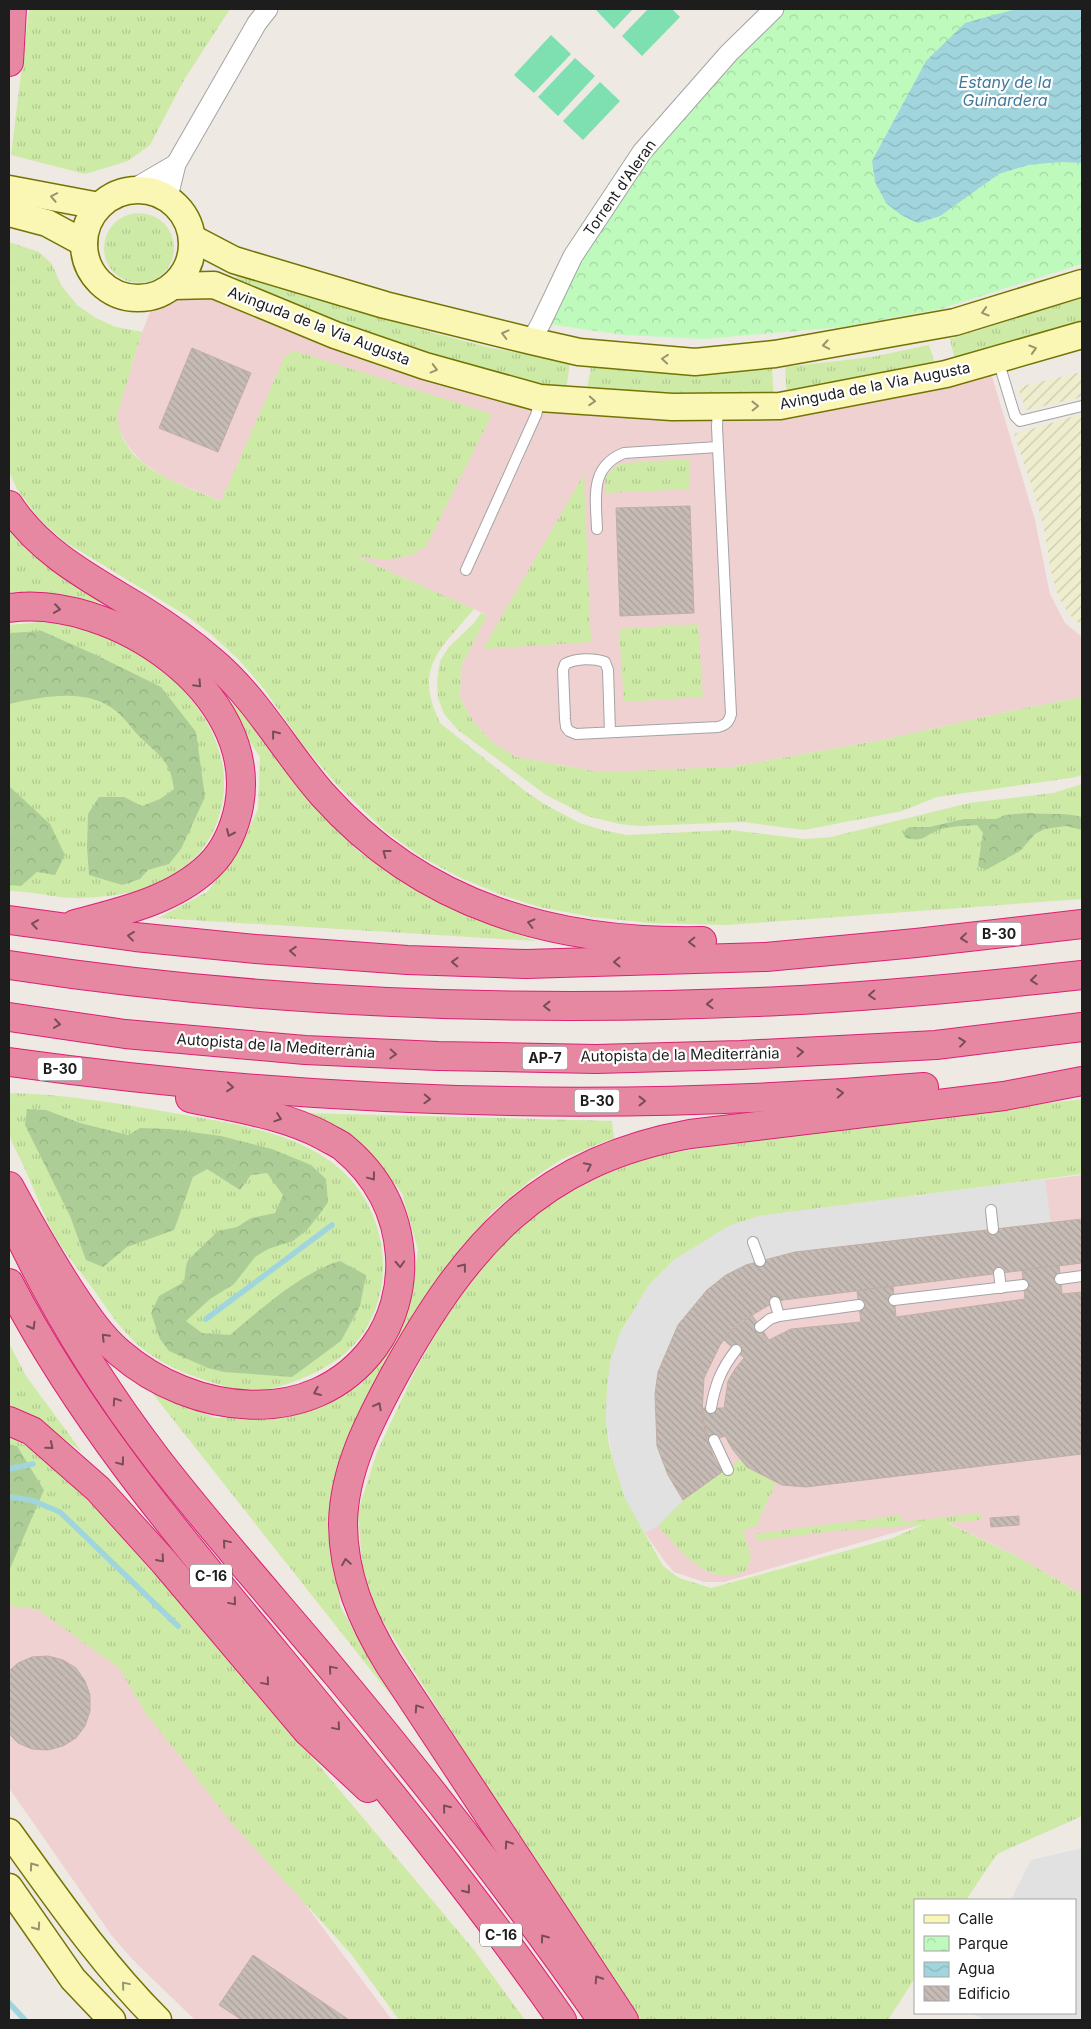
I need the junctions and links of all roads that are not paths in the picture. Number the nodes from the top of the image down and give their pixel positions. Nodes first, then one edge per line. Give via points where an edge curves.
1 (12, 9) edge
2 (268, 9) edge
3 (774, 9) edge
4 (9, 62) edge
5 (176, 164) junction
6 (9, 189) edge
7 (133, 189) junction
8 (168, 198) junction
9 (99, 206) junction
10 (9, 213) edge
11 (192, 238) junction
12 (84, 243) junction
13 (1082, 283) edge
14 (173, 286) junction
15 (1082, 335) edge
16 (531, 341) junction
17 (998, 360) junction
18 (540, 398) junction
19 (1082, 406) edge
20 (718, 407) junction
21 (718, 448) junction
22 (9, 504) edge
23 (596, 529) dead end
24 (466, 570) dead end
25 (9, 608) edge
26 (610, 732) junction
27 (9, 920) edge
28 (1082, 924) edge
29 (62, 928) junction
30 (916, 943) junction
31 (9, 965) edge
32 (1082, 975) edge
33 (9, 1017) edge
34 (1082, 1027) edge
35 (9, 1062) edge
36 (1082, 1073) edge
37 (112, 1076) junction
38 (1082, 1081) edge
39 (9, 1186) edge
40 (991, 1210) dead end
41 (9, 1213) edge
42 (993, 1229) dead end
43 (753, 1242) dead end
44 (760, 1261) dead end
45 (1000, 1273) dead end
46 (1082, 1276) edge
47 (1060, 1279) dead end
48 (9, 1283) edge
49 (1023, 1285) dead end
50 (1002, 1288) junction
51 (894, 1300) dead end
52 (775, 1302) dead end
53 (859, 1305) dead end
54 (779, 1316) junction
55 (760, 1327) dead end
56 (736, 1350) dead end
57 (711, 1408) dead end
58 (9, 1421) edge
59 (716, 1444) dead end
60 (728, 1470) dead end
61 (9, 1832) edge
62 (437, 1852) junction
63 (9, 1887) edge
64 (112, 2020) edge
65 (158, 2020) edge
66 (562, 2020) edge
67 (602, 2020) edge
68 (624, 2020) edge

1 - 4 highway
2 - 5 street
3 - 16 street, Torrent d'Aleran via 729,53 642,152 573,256
5 - 7 street
5 - 8 street
9 -> 6 street
7 - 8 street
7 - 9 street via 114,195
8 - 11 street via 184,213
9 - 12 street via 87,225
10 - 12 street via 47,223
11 - 14 street via 190,261
16 -> 11 street via 385,305 234,260
12 - 14 street via 86,259 96,278 112,292 134,298 157,296
13 -> 16 street via 955,322 775,354 695,362 578,352
14 -> 18 street, Avinguda de la Via Augusta via 214,285 380,351
17 -> 15 street, Avinguda de la Via Augusta
17 - 19 lane via 1015,416 1020,422
20 -> 17 street, Avinguda de la Via Augusta via 780,406 946,374
18 -> 20 street, Avinguda de la Via Augusta
18 - 24 lane via 536,415
20 - 21 lane
21 - 23 lane via 624,453 614,457 604,466 596,485
21 - 26 lane via 732,714 724,726 718,727
30 -> 22 highway via 668,942 611,938 512,918 441,888 403,866 349,822 322,794 215,662 184,637 61,559 35,536
25 -> 29 highway via 44,607 90,616 159,651 212,701 225,722 240,759 238,814 222,850 210,865 173,892
26 - 26 lane via 605,662 571,660 563,670 566,727 576,734
29 -> 27 highway, B-30
28 -> 30 highway, B-30
30 -> 29 highway, B-30 via 766,957 526,964 406,960
32 -> 31 highway via 782,1001 547,1006 270,994 165,985
33 -> 34 highway, Autopista de la Mediterrània / AP-7 via 125,1034 305,1050 596,1058 741,1055 936,1045
35 - 37 highway, B-30
37 -> 36 highway, B-30 via 349,1096 665,1101 835,1094
37 -> 39 highway via 272,1116 311,1129 342,1146 365,1168 382,1190 393,1216 401,1274 395,1306 383,1335 366,1357 345,1377 321,1392 263,1406 211,1400 172,1386 120,1353 93,1325 47,1255
68 -> 38 highway via 399,1680 360,1609 349,1578 343,1521 349,1482 363,1437 405,1356 447,1289 492,1234 538,1194 600,1160 667,1138 1004,1096
40 - 42 lane
67 -> 41 highway, C-16 via 454,1818 156,1457 76,1341
43 - 44 lane
45 - 50 lane
46 - 47 lane
48 -> 62 highway, C-16 via 62,1374 135,1481
49 - 50 lane
50 - 51 lane
52 - 54 lane
53 - 54 lane
54 - 55 lane
56 - 57 lane via 717,1380
58 -> 62 highway via 32,1431 78,1469 129,1522 307,1731
59 - 60 lane
65 -> 61 street via 84,1936
62 -> 66 highway, C-16
63 -> 64 street via 74,1979

